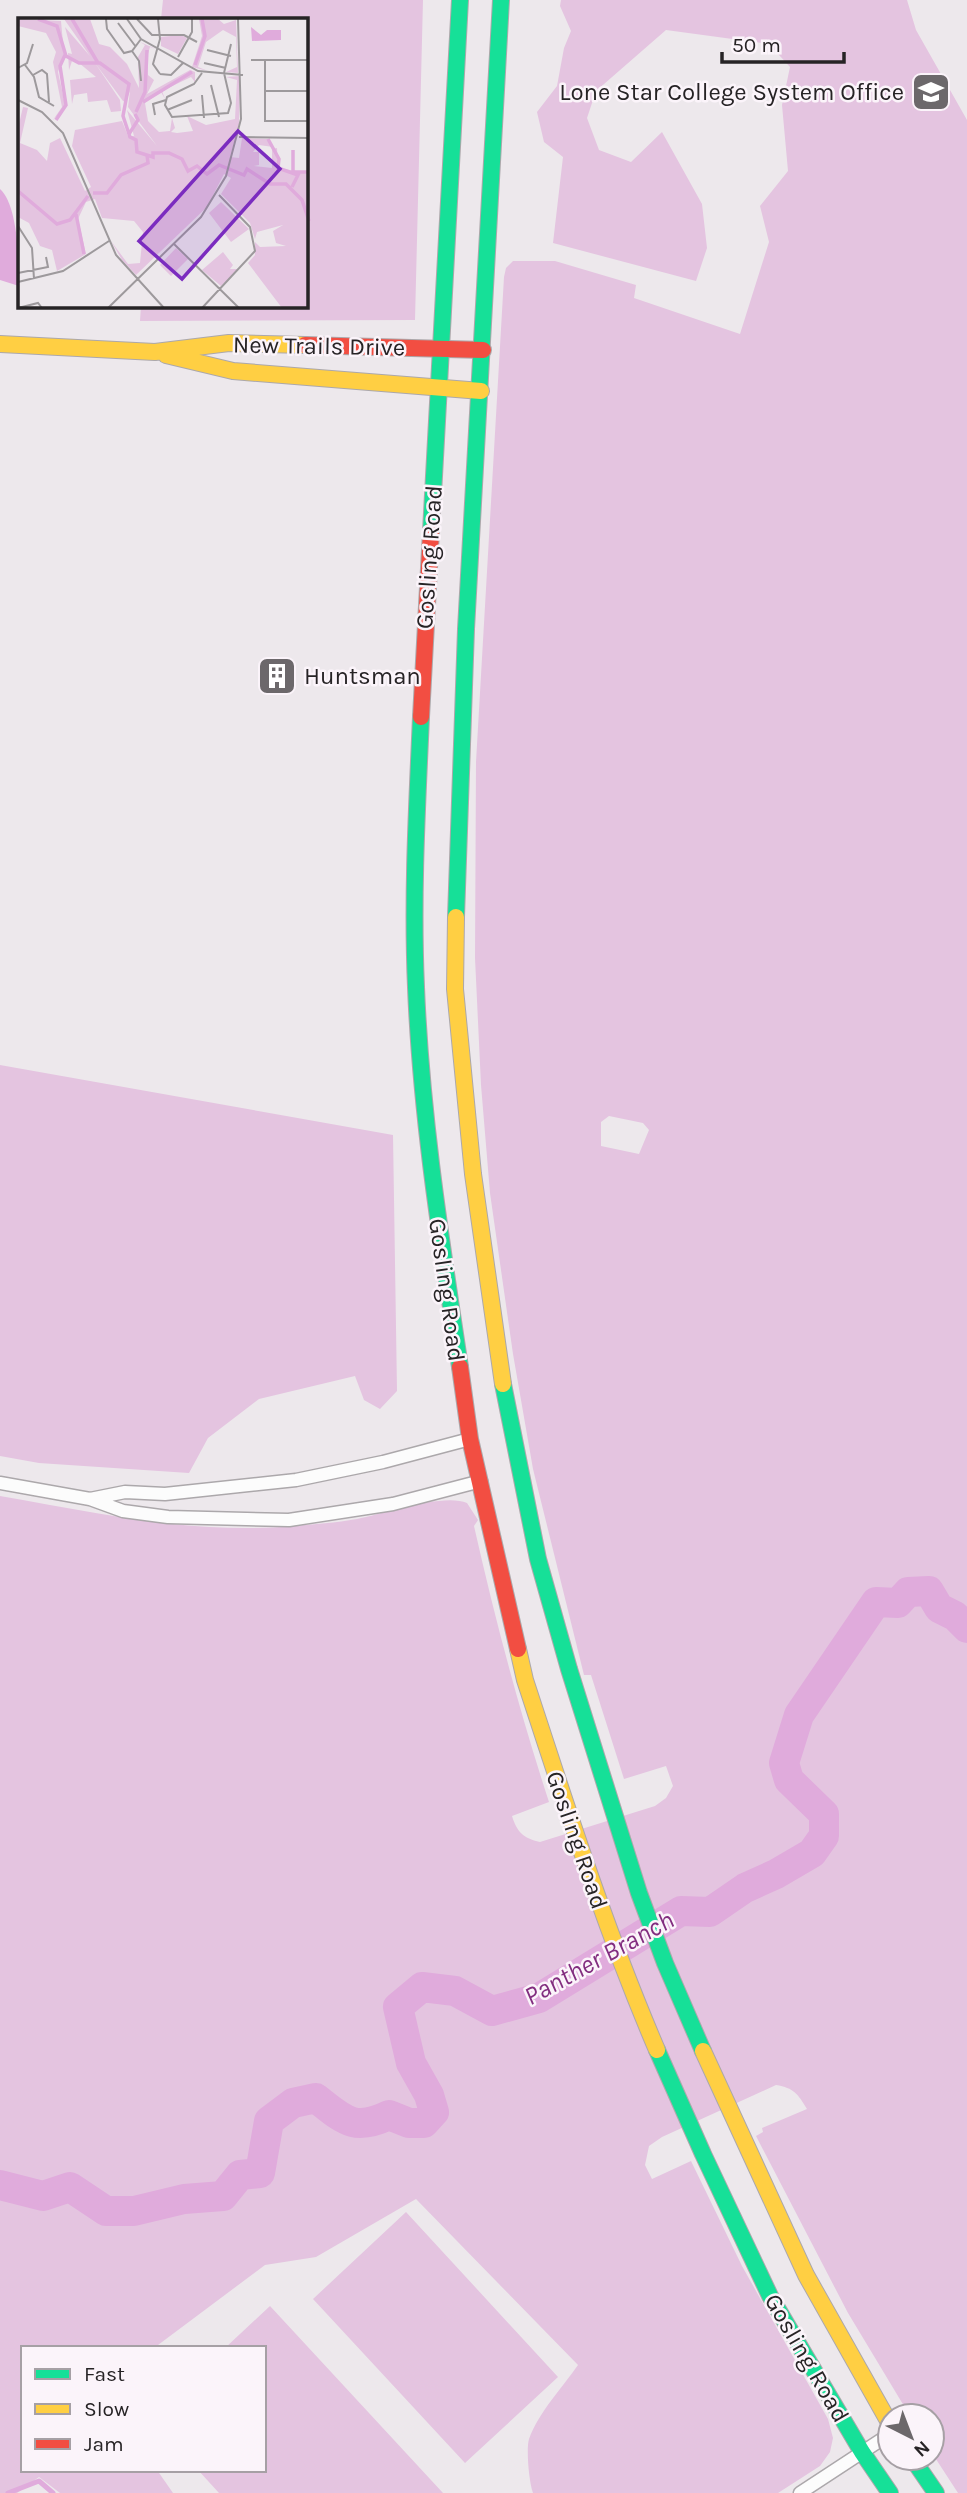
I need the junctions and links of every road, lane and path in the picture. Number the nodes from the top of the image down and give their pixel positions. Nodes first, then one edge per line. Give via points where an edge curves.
1 (460, 0) edge
2 (501, 0) edge
3 (0, 344) edge
4 (442, 348) junction
5 (483, 350) junction
6 (155, 352) junction
7 (440, 388) junction
8 (481, 391) junction
9 (470, 1439) junction
10 (481, 1481) junction
11 (0, 1483) edge
12 (90, 1499) junction
13 (878, 2402) edge
14 (876, 2443) edge
15 (862, 2452) junction
16 (922, 2472) edge
17 (800, 2493) edge
18 (890, 2493) edge
19 (936, 2493) edge

1 - 4 main road, Gosling Road
2 - 5 main road, Gosling Road
3 - 6 main road, New Trails Drive
4 - 5 main road, New Trails Drive
4 - 6 main road, New Trails Drive via 229,343
4 - 7 main road, Gosling Road
5 - 8 main road, Gosling Road
6 - 7 main road, New Trails Drive via 233,372
7 - 8 main road, New Trails Drive
7 - 9 main road, Gosling Road via 414,883 416,989 432,1179
8 - 13 main road, Gosling Road via 466,629 456,989 473,1174 519,1470 538,1559 604,1786 665,1963 806,2275
9 - 10 main road, Gosling Road
9 - 12 street via 296,1480 165,1494 125,1492
10 - 12 street via 393,1504 289,1520 168,1517 123,1511
10 - 15 main road, Gosling Road via 525,1680 626,1978 770,2296
11 - 12 street
14 - 15 street
15 - 17 street
15 - 18 main road, Gosling Road
16 - 19 main road

